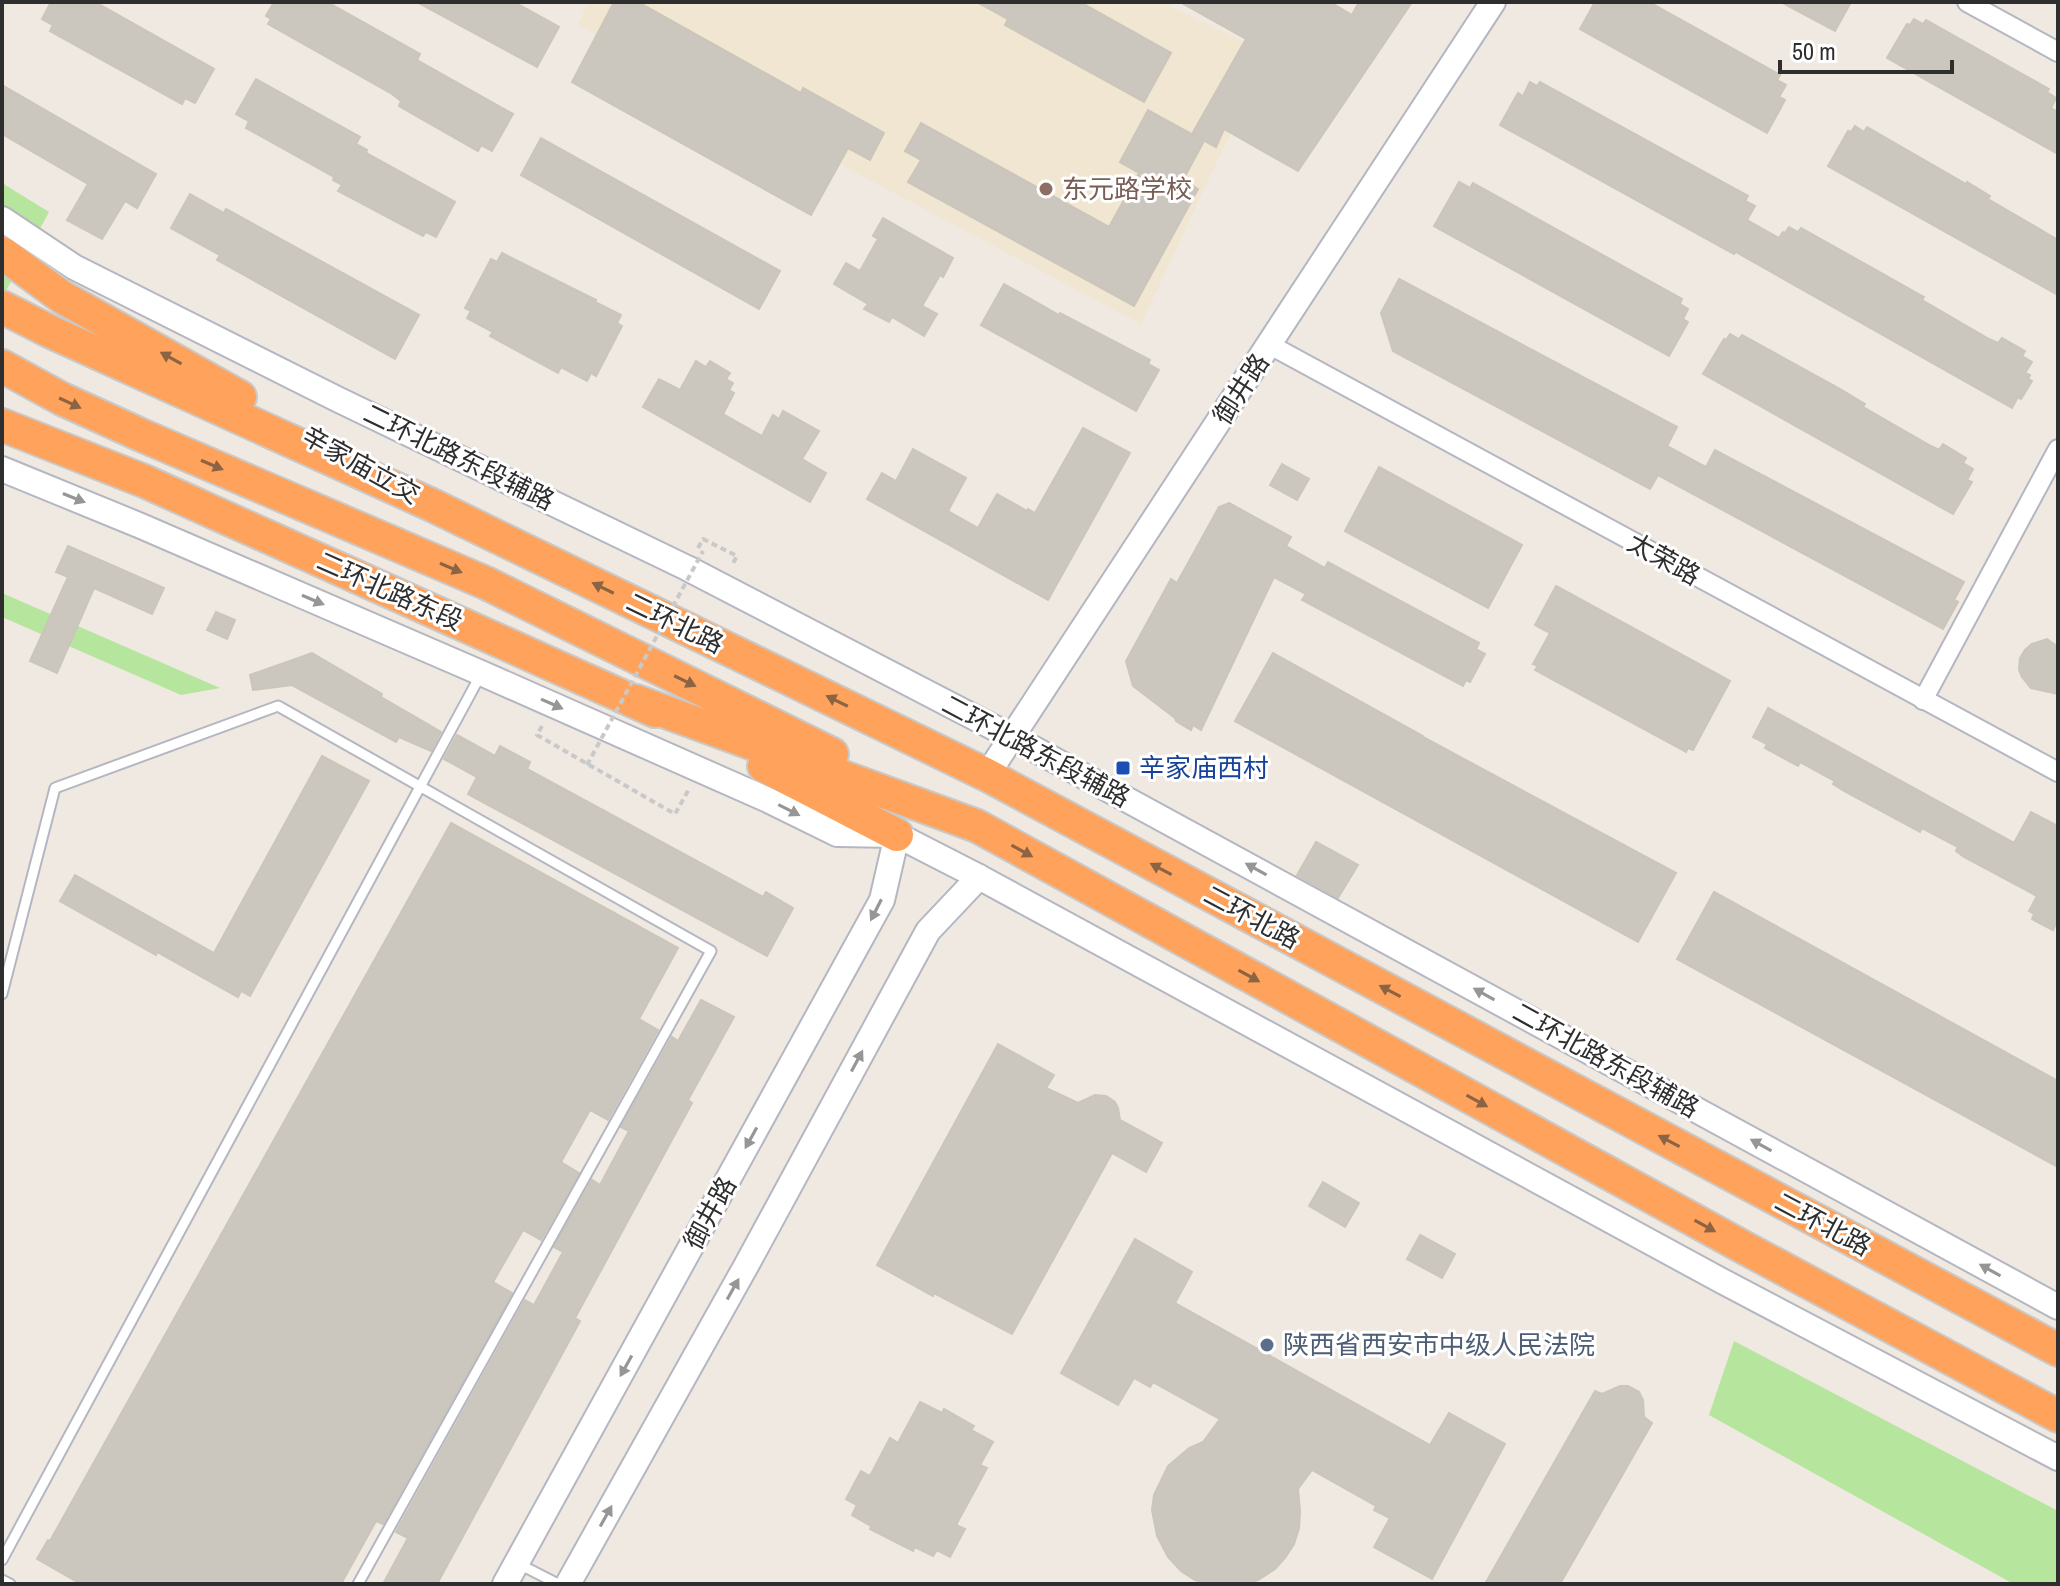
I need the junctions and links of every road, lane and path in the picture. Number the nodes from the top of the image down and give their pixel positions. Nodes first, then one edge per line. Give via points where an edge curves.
1 (1493, 2) edge
2 (1967, 2) edge
3 (2058, 52) edge
4 (2, 219) edge
5 (2, 253) edge
6 (2, 307) edge
7 (1270, 345) junction
8 (2, 366) edge
9 (2, 409) edge
10 (2, 425) edge
11 (2058, 449) edge
12 (2, 469) edge
13 (144, 481) junction
14 (434, 506) junction
15 (703, 539) dead end
16 (712, 556) dead end
17 (722, 561) dead end
18 (481, 673) junction
19 (1923, 700) junction
20 (636, 701) junction
21 (537, 735) dead end
22 (1012, 737) junction
23 (587, 765) junction
24 (2058, 772) edge
25 (987, 775) junction
26 (420, 786) junction
27 (675, 814) dead end
28 (977, 826) junction
29 (897, 835) junction
30 (979, 877) junction
31 (2, 994) edge
32 (2058, 1307) edge
33 (2058, 1350) edge
34 (2058, 1416) edge
35 (2058, 1458) edge
36 (2, 1560) edge
37 (511, 1573) edge
38 (2, 1580) edge
39 (10, 1584) edge
40 (358, 1584) edge
41 (558, 1584) edge
42 (568, 1584) edge

1 - 7 main road, 御井路
2 - 3 street
4 - 22 main road, 二环北路东段辅路 via 74,267 687,568
14 -> 5 highway, 辛家庙立交 via 62,297
6 - 14 highway, 辛家庙立交
7 - 19 street, 太荣路
7 - 22 main road, 御井路
8 -> 28 highway, 二环北路 via 141,435 486,583
9 - 13 highway
10 - 13 highway
11 - 19 street
12 -> 18 main road
13 - 20 highway, 二环北路东段
25 -> 14 highway, 二环北路
15 - 17 path via 737,556 731,566
16 - 23 path, bridge via 703,551
18 - 26 lane
18 -> 29 main road via 837,834
19 - 24 street, 太荣路
20 - 28 highway, 二环北路
20 - 29 highway
21 - 23 path
22 - 25 main road, 御井路
32 -> 22 main road, 二环北路东段辅路
23 - 27 path
33 -> 25 highway, 二环北路
26 - 31 lane via 278,706 55,788
26 - 36 lane
26 - 40 lane via 711,951
28 -> 34 highway, 二环北路
29 - 30 main road
29 -> 37 main road, 御井路 via 882,900
30 - 35 main road
42 -> 30 main road via 928,931
37 - 41 lane
38 - 39 lane

